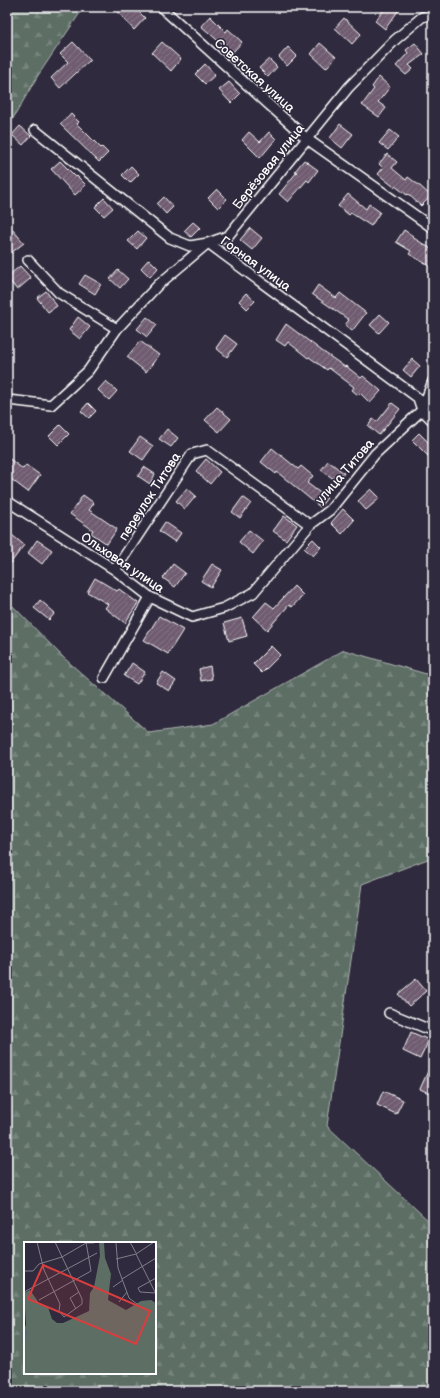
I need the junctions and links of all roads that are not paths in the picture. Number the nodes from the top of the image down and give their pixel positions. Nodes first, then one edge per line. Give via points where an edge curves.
1 (161, 7) edge
2 (433, 14) edge
3 (35, 130) dead end
4 (307, 139) junction
5 (433, 228) edge
6 (208, 244) junction
7 (28, 260) dead end
8 (117, 329) junction
9 (433, 381) edge
10 (7, 401) edge
11 (422, 410) junction
12 (433, 421) edge
13 (7, 501) edge
14 (310, 525) junction
15 (115, 570) junction
16 (253, 593) joint
17 (150, 597) junction
18 (104, 678) dead end
19 (389, 1013) dead end
20 (433, 1031) edge

1 - 4 street, Советская улица
2 - 4 street, Берёзовая улица via 422,17 395,40 349,87
3 - 6 street, Горная улица via 170,238 190,246
4 - 5 street, Советская улица
4 - 6 street, Берёзовая улица via 228,236
6 - 8 street, Берёзовая улица via 158,285
6 - 11 street, Горная улица via 418,398
7 - 8 street via 59,293
8 - 10 street, Берёзовая улица via 88,371 51,405
9 - 11 street, улица Титова
11 - 12 street, Горная улица
11 - 14 street, улица Титова via 376,454 330,510
13 - 15 street, Ольховая улица
14 - 15 street, переулок Титова via 207,450 192,454
14 - 16 street, улица Титова
15 - 17 street, Ольховая улица
16 - 17 street, Ольховая улица via 224,608 192,617
17 - 18 street
19 - 20 street

